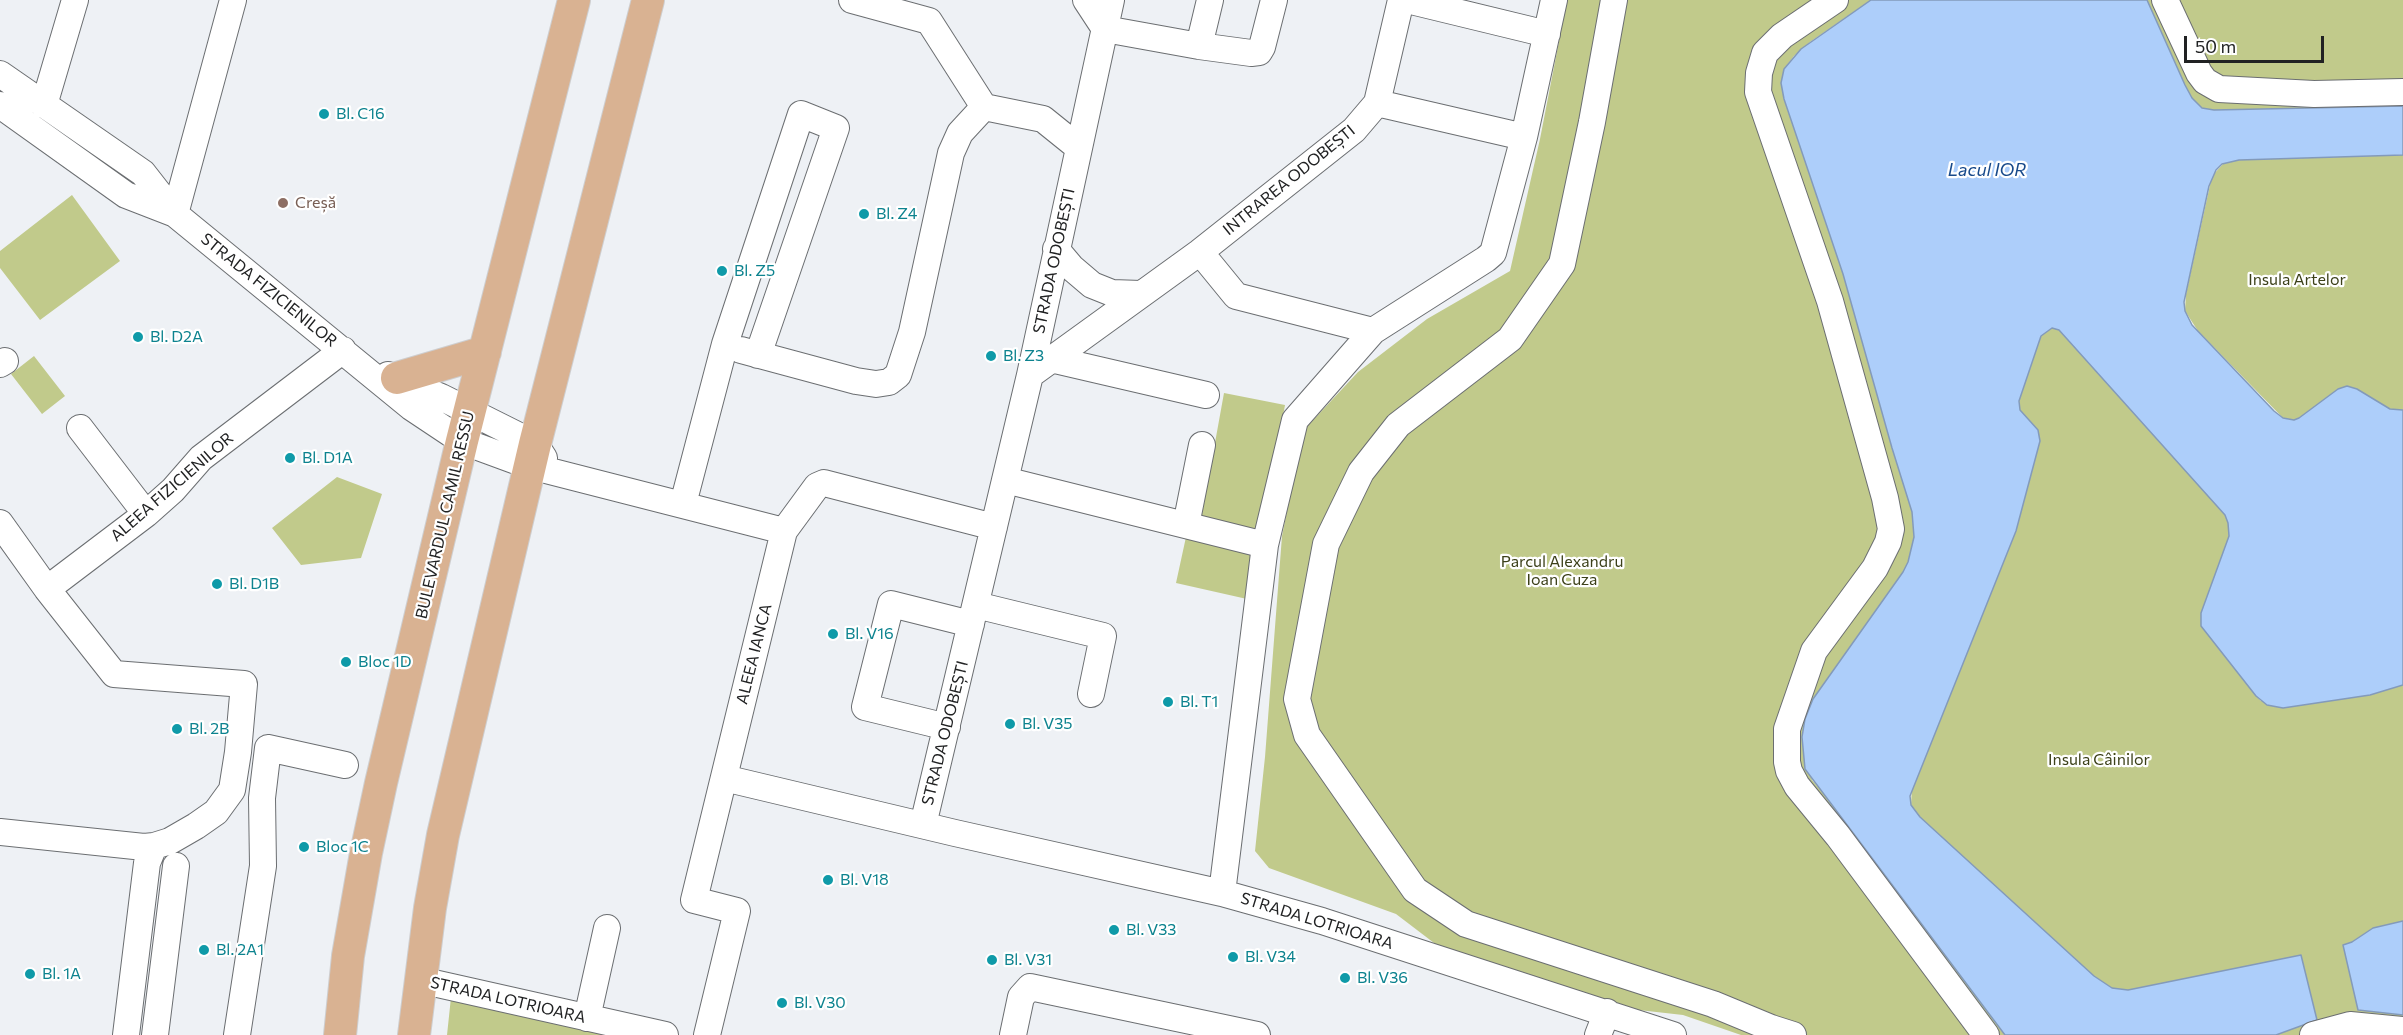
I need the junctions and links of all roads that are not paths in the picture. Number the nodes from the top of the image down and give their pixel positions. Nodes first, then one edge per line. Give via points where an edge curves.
1 (75, 0) edge
2 (233, 0) edge
3 (573, 0) edge
4 (648, 0) edge
5 (852, 0) edge
6 (1086, 0) edge
7 (1111, 0) edge
8 (1210, 0) edge
9 (1274, 0) edge
10 (1401, 0) edge
11 (1407, 0) edge
12 (1554, 0) edge
13 (1614, 0) edge
14 (1835, 0) edge
15 (2165, 0) edge
16 (1105, 29) junction
17 (1547, 33) junction
18 (1199, 46) junction
19 (0, 74) edge
20 (23, 90) junction
21 (2403, 92) edge
22 (1377, 103) junction
23 (44, 105) junction
24 (984, 107) junction
25 (2, 110) edge
26 (1524, 137) junction
27 (1079, 148) junction
28 (175, 214) junction
29 (1056, 249) junction
30 (1200, 252) junction
31 (1141, 294) junction
32 (1373, 331) junction
33 (725, 344) junction
34 (343, 350) junction
35 (485, 352) junction
36 (758, 355) junction
37 (1051, 359) junction
38 (364, 367) junction
39 (1030, 375) junction
40 (397, 378) junction
41 (1206, 395) dead end
42 (466, 426) junction
43 (80, 428) dead end
44 (1202, 446) dead end
45 (540, 461) junction
46 (1005, 480) junction
47 (683, 504) junction
48 (146, 514) junction
49 (0, 523) edge
50 (1186, 525) junction
51 (994, 527) junction
52 (784, 531) junction
53 (1265, 545) junction
54 (47, 589) junction
55 (974, 614) junction
56 (1091, 694) dead end
57 (947, 727) junction
58 (345, 765) dead end
59 (724, 778) junction
60 (923, 825) junction
61 (0, 832) edge
62 (154, 846) junction
63 (176, 866) dead end
64 (1222, 893) junction
65 (607, 928) dead end
66 (420, 980) junction
67 (587, 1018) junction
68 (1603, 1024) edge
69 (2403, 1030) edge
70 (653, 1034) edge
71 (126, 1035) edge
72 (155, 1035) edge
73 (237, 1035) edge
74 (340, 1035) edge
75 (414, 1035) edge
76 (706, 1035) edge
77 (1012, 1035) edge
78 (1256, 1035) edge
79 (1673, 1035) edge
80 (1793, 1035) edge
81 (1986, 1035) edge
82 (2313, 1035) edge

1 - 23 street
2 - 28 street
3 - 35 main road, BULEVARDUL CAMIL RESSU
4 - 45 main road
5 - 24 street via 929,21
6 - 16 street
7 - 16 street, STRADA ODOBEȘTI
8 - 18 street
9 - 18 street via 1258,52
10 - 22 street, INTRAREA ODOBEȘTI
11 - 17 street
12 - 17 street
13 - 80 street via 1562,264 1510,339 1398,425 1361,472 1326,544 1297,699 1306,735 1415,890 1466,924 1713,1004
14 - 81 street via 1782,36 1765,53 1758,92 1830,302 1885,498 1890,529 1875,568 1814,651 1787,729 1787,762 1797,786
15 - 21 street via 2199,73 2219,89 2314,94
16 - 18 street
16 - 27 street, STRADA ODOBEȘTI
17 - 26 street
19 - 20 street, STRADA FIZICIENILOR
20 - 23 street, STRADA FIZICIENILOR
20 - 25 street, STRADA FIZICIENILOR
22 - 26 street
22 - 30 street, INTRAREA ODOBEȘTI via 1354,130
23 - 28 street, STRADA FIZICIENILOR via 143,173
24 - 27 street via 1043,119
24 - 36 street via 960,134 951,153 912,332 898,375 889,382 876,384
25 - 28 street, STRADA FIZICIENILOR via 126,195
26 - 32 street via 1492,253
27 - 29 street, STRADA ODOBEȘTI
28 - 34 street, STRADA FIZICIENILOR
29 - 31 street via 1092,285 1112,292
29 - 39 street, STRADA ODOBEȘTI
30 - 31 street, INTRAREA ODOBEȘTI
30 - 32 street via 1236,296
31 - 37 street, INTRAREA ODOBEȘTI
32 - 53 street via 1295,420
33 - 36 street
33 - 36 street via 801,114 836,128
33 - 47 street
34 - 38 street, STRADA FIZICIENILOR
34 - 48 street, ALEEA FIZICIENILOR via 201,458
35 - 40 main road
35 - 42 main road, BULEVARDUL CAMIL RESSU
37 - 39 street, INTRAREA ODOBEȘTI
37 - 41 street
38 - 40 street, STRADA FIZICIENILOR
38 - 42 street, STRADA FIZICIENILOR via 411,407
39 - 46 street, STRADA ODOBEȘTI
40 - 42 street, STRADA FIZICIENILOR
42 - 45 street, STRADA FIZICIENILOR
42 - 74 main road, BULEVARDUL CAMIL RESSU via 366,853 348,956
43 - 48 street
44 - 50 street
45 - 47 street
45 - 66 main road via 443,835
46 - 50 street
46 - 51 street, STRADA ODOBEȘTI
47 - 52 street
48 - 54 street, ALEEA FIZICIENILOR
49 - 54 street
50 - 53 street
51 - 52 street via 824,483 817,486
51 - 55 street, STRADA ODOBEȘTI
52 - 59 street, ALEEA IANCA
53 - 64 street
54 - 62 street via 114,674 244,684 232,790 216,812 170,841
55 - 56 street via 1103,636
55 - 57 street, STRADA ODOBEȘTI
55 - 57 street via 891,604 865,707
57 - 60 street, STRADA ODOBEȘTI
58 - 73 street via 268,748 262,798 263,866
59 - 60 street
59 - 76 street, ALEEA IANCA via 694,900 737,911
60 - 64 street, STRADA LOTRIOARA
61 - 62 street
62 - 71 street via 147,863
63 - 72 street
64 - 68 street, STRADA LOTRIOARA via 1322,921
65 - 67 street
66 - 67 street, STRADA LOTRIOARA
66 - 75 main road
67 - 70 street, STRADA LOTRIOARA
68 - 79 street, STRADA LOTRIOARA
69 - 82 street via 2350,1025
77 - 78 street via 1022,998 1030,987

